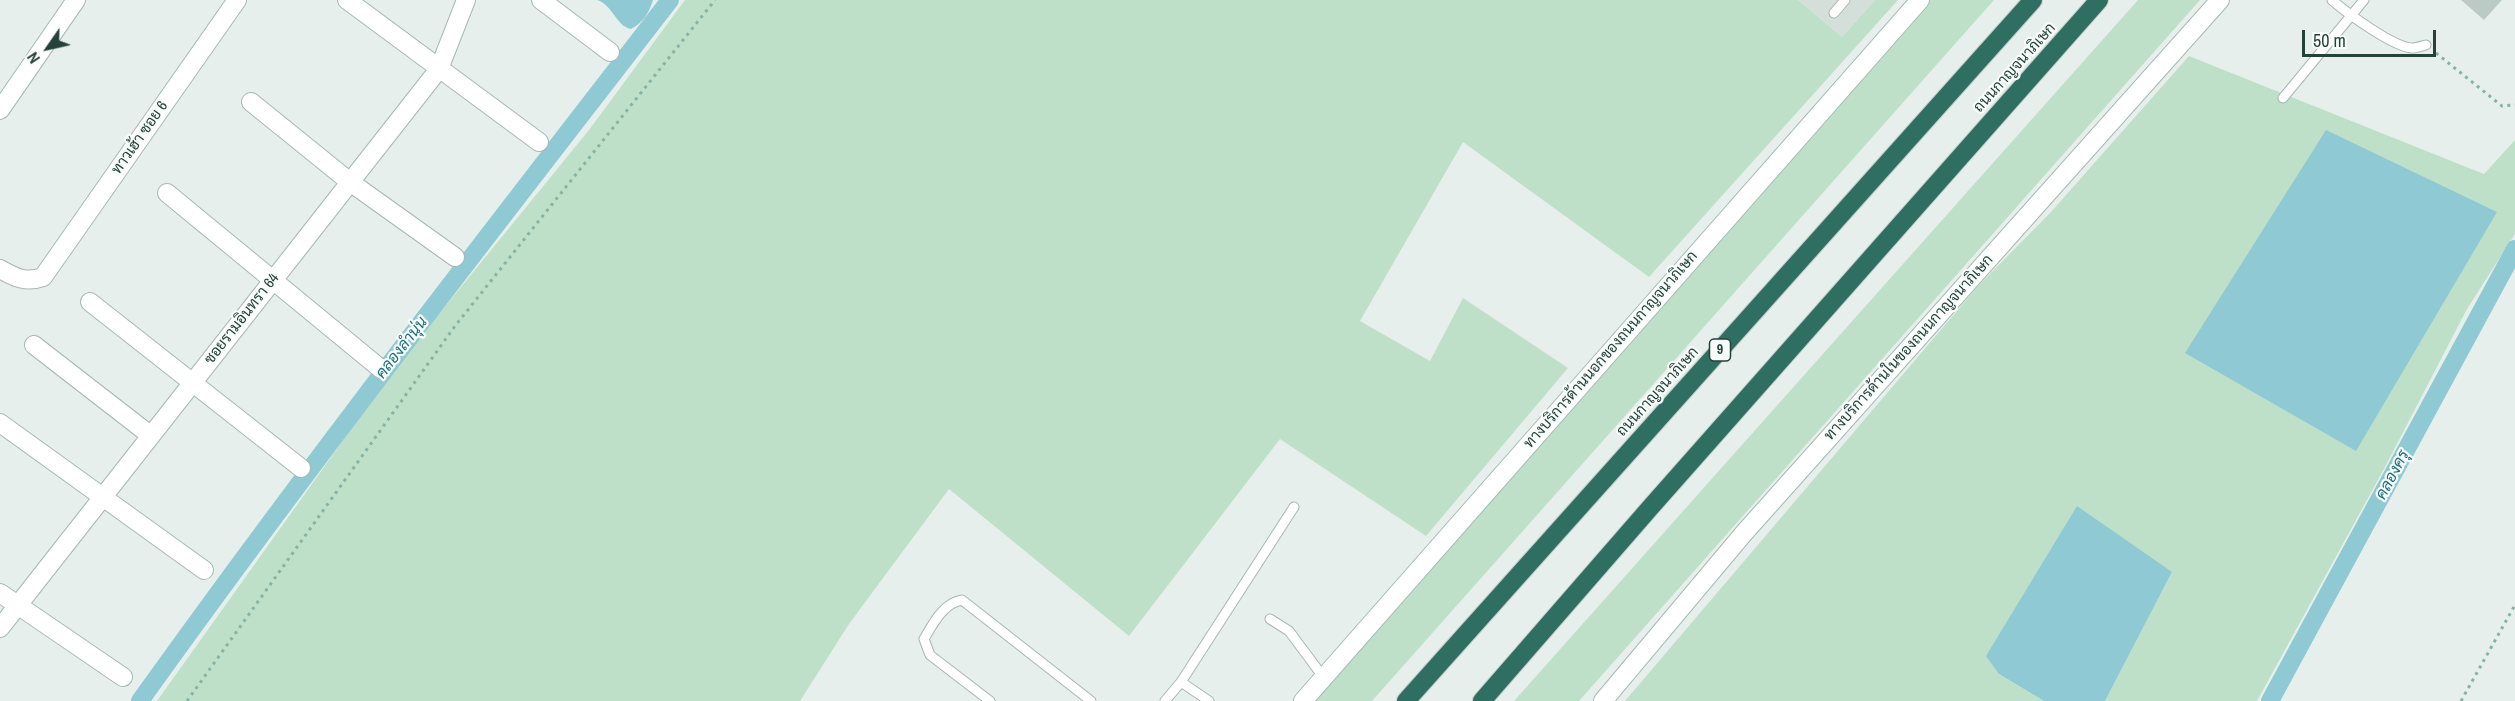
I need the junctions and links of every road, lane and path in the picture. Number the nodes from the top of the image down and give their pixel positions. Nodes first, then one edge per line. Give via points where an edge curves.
1 (76, 0) edge
2 (237, 0) edge
3 (347, 0) edge
4 (466, 0) edge
5 (541, 0) edge
6 (715, 0) edge
7 (1845, 0) edge
8 (1920, 0) edge
9 (2033, 0) edge
10 (2099, 0) edge
11 (2220, 0) edge
12 (2332, 0) edge
13 (2364, 0) edge
14 (1834, 13) dead end
15 (2350, 15) junction
16 (2426, 45) joint
17 (610, 52) dead end
18 (439, 69) junction
19 (2283, 98) dead end
20 (250, 102) dead end
21 (2515, 105) edge
22 (0, 110) edge
23 (539, 142) dead end
24 (350, 182) junction
25 (166, 193) dead end
26 (455, 256) dead end
27 (0, 269) edge
28 (273, 280) junction
29 (90, 302) dead end
30 (34, 345) dead end
31 (381, 369) dead end
32 (192, 383) junction
33 (0, 423) edge
34 (150, 435) junction
35 (301, 468) dead end
36 (102, 497) junction
37 (1294, 507) dead end
38 (204, 570) dead end
39 (0, 593) edge
40 (17, 605) junction
41 (2515, 605) edge
42 (1270, 619) dead end
43 (0, 628) edge
44 (123, 677) dead end
45 (1324, 678) junction
46 (1181, 682) junction
47 (187, 701) edge
48 (990, 701) edge
49 (1091, 701) edge
50 (1165, 701) edge
51 (1209, 701) edge
52 (1303, 701) edge
53 (1406, 701) edge
54 (1482, 701) edge
55 (1603, 701) edge
56 (2461, 701) edge

1 - 22 street
2 - 27 street, ทาวเฮ้า ซอย 6 via 43,277 30,281
3 - 18 street
4 - 18 street, ซอยรามอินทรา 64
5 - 17 street
6 - 47 path via 454,326
7 - 14 lane
8 - 45 street, ทางบริการด้านนอกของถนนกาญจนาภิเษก
9 - 53 highway, ถนนกาญจนาภิเษก / 9
10 - 54 highway, ถนนกาญจนาภิเษก
11 - 55 street, ทางบริการด้านในของถนนกาญจนาภิเษก via 1744,533
12 - 15 lane
13 - 15 lane
15 - 16 lane via 2397,43 2412,48
15 - 19 lane
16 - 21 path via 2502,106
18 - 23 street
18 - 24 street, ซอยรามอินทรา 64
20 - 24 street
24 - 26 street
24 - 28 street, ซอยรามอินทรา 64
25 - 28 street
28 - 31 street
28 - 32 street, ซอยรามอินทรา 64
29 - 32 street
30 - 34 street
32 - 34 street, ซอยรามอินทรา 64
32 - 35 street
33 - 36 street
34 - 36 street, ซอยรามอินทรา 64
36 - 38 street
36 - 40 street, ซอยรามอินทรา 64
37 - 46 lane
39 - 40 street
40 - 43 street, ซอยรามอินทรา 64
40 - 44 street
41 - 56 path
42 - 45 lane via 1288,632
45 - 52 street, ทางบริการด้านนอกของถนนกาญจนาภิเษก
46 - 50 lane
46 - 51 lane
48 - 49 lane via 926,650 924,639 942,611 956,601 962,600

